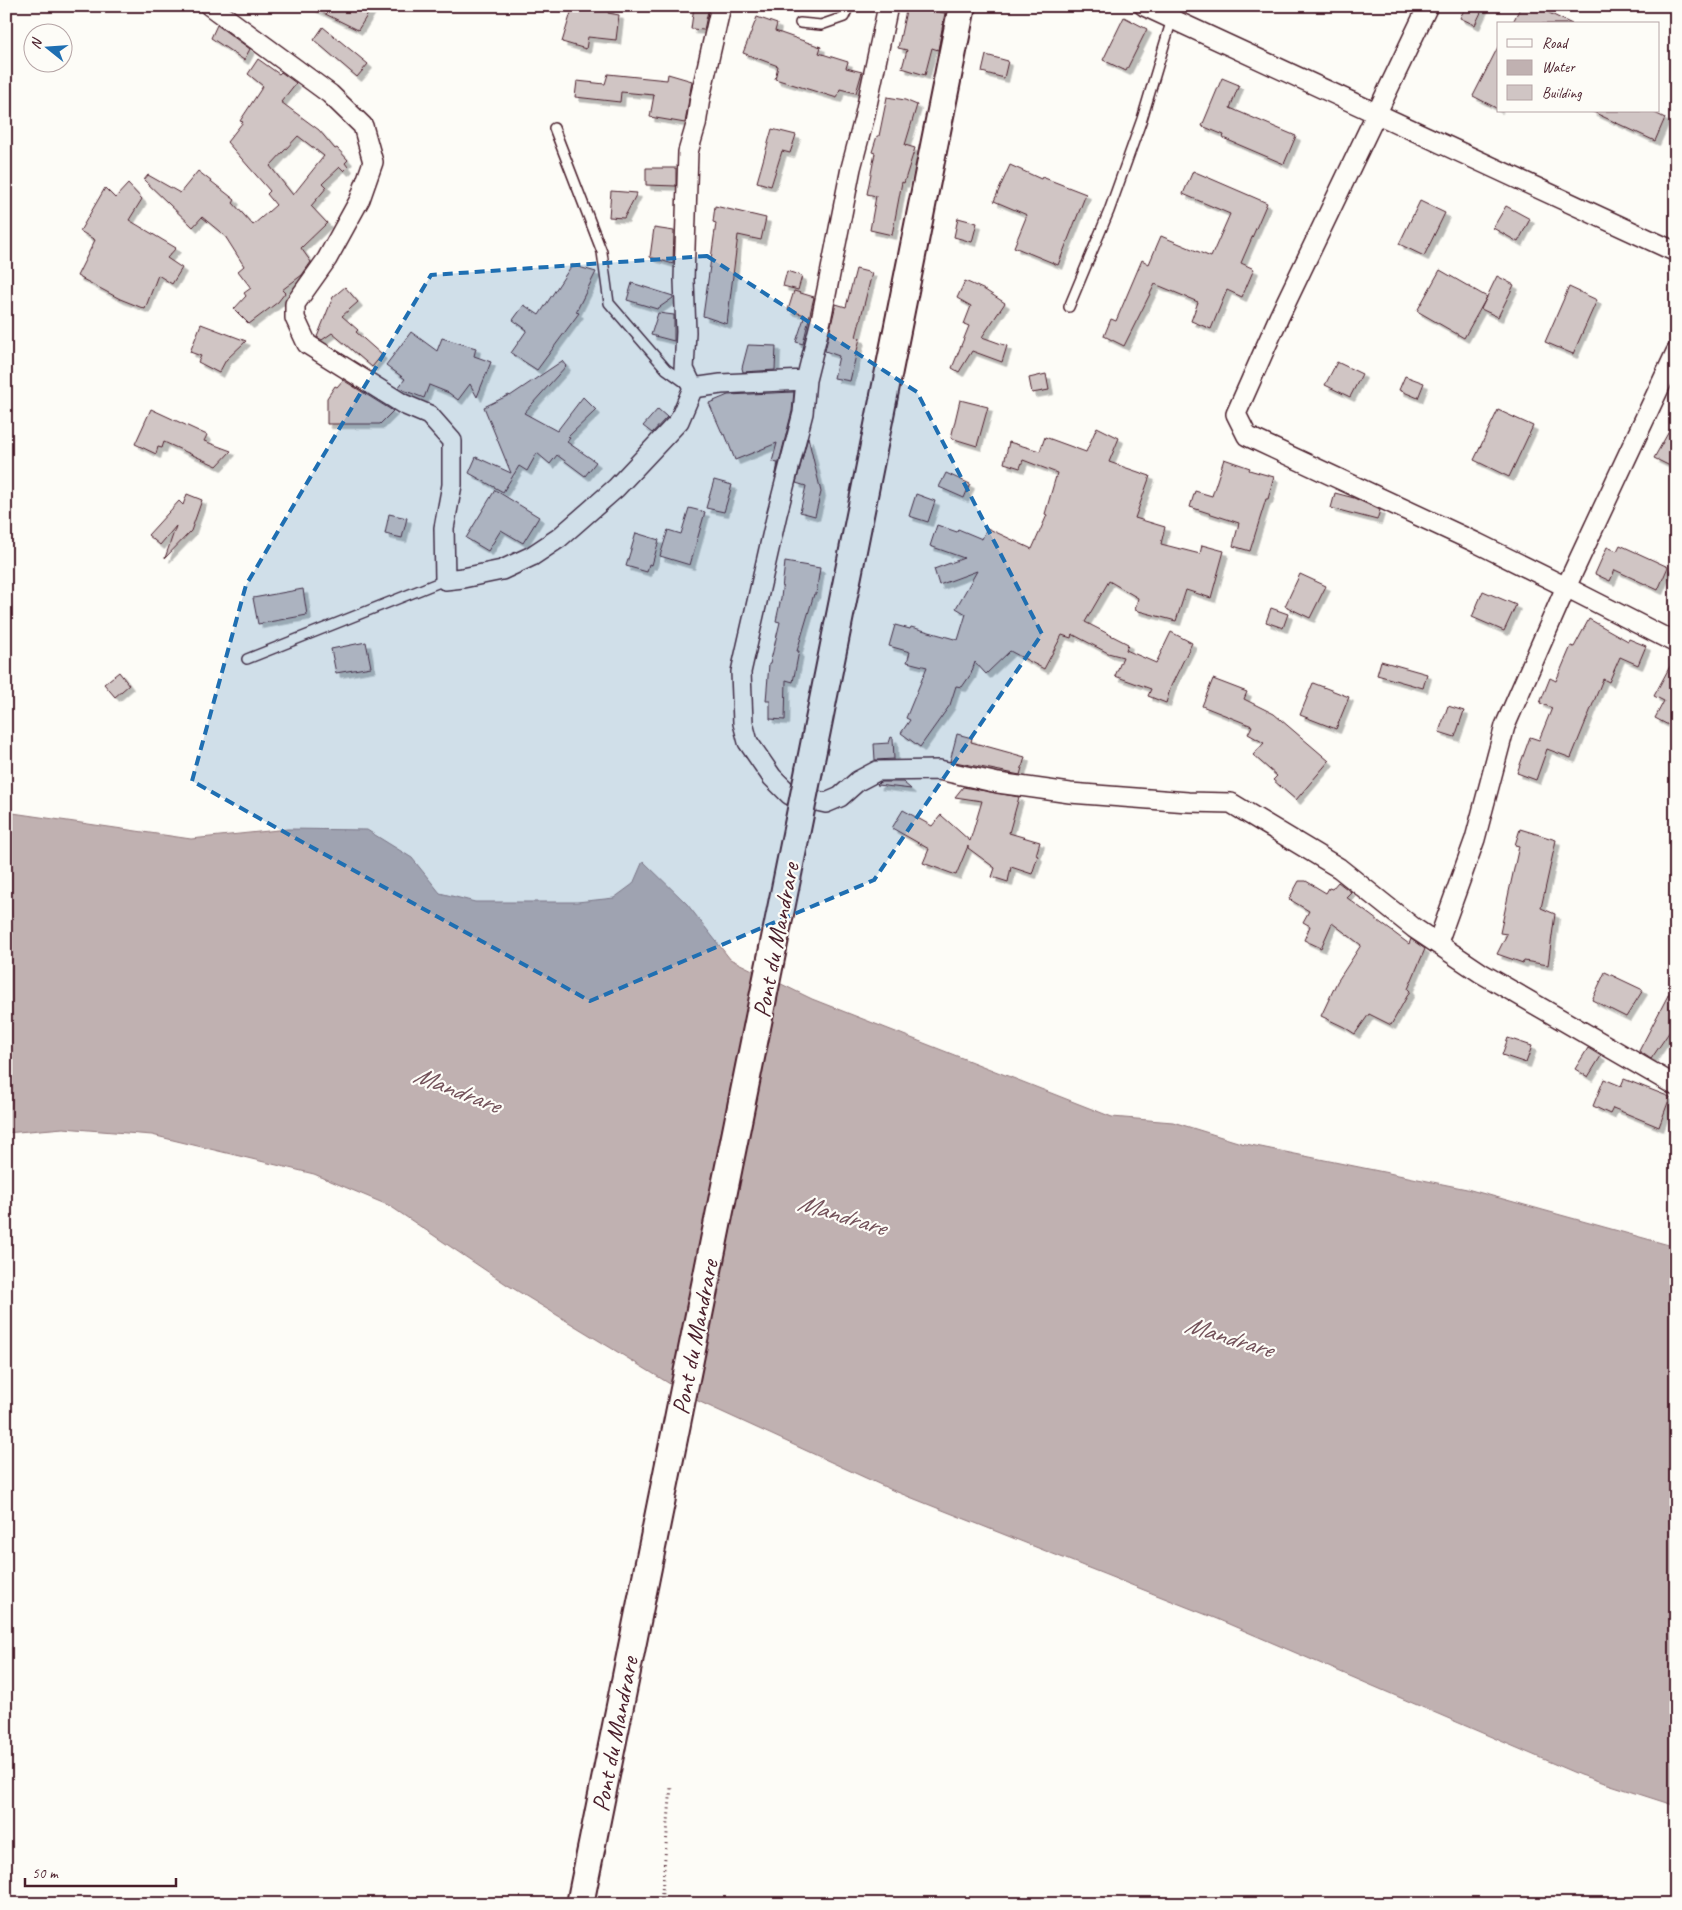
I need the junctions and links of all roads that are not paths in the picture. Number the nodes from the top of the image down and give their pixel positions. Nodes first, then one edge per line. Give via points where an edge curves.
1 (210, 6) edge
2 (721, 6) edge
3 (849, 6) edge
4 (888, 6) edge
5 (962, 6) edge
6 (1144, 6) edge
7 (1428, 6) edge
8 (1172, 19) junction
9 (800, 23) dead end
10 (1377, 114) junction
11 (554, 128) dead end
12 (1676, 252) edge
13 (1069, 308) dead end
14 (1676, 352) edge
15 (806, 380) junction
16 (693, 388) junction
17 (445, 580) junction
18 (1566, 587) junction
19 (1676, 644) edge
20 (247, 659) dead end
21 (1438, 942) junction
22 (1676, 1086) edge
23 (580, 1904) edge

1 - 17 street via 330,94 363,126 373,162 360,200 327,259 295,304 295,318 307,344 403,404 429,414 452,441 452,485 444,528
2 - 16 street via 688,152 684,369
3 - 9 lane via 844,17 822,25
4 - 15 street
5 - 23 main road, Pont du Mandrare, bridge
6 - 8 street
7 - 10 street
8 - 10 street
8 - 13 lane via 1139,129
10 - 12 street
10 - 18 street via 1236,414 1247,436
11 - 16 lane via 602,252 609,303 666,369
14 - 18 street
15 - 16 street
15 - 21 street via 804,413 777,514 742,672 743,723 748,742 772,777 790,795 826,803 840,797 876,770 939,770 998,784 1070,793 1232,803 1339,868 1414,928
16 - 17 street via 679,421 616,488 559,538 502,570
17 - 20 lane
18 - 19 street
18 - 21 street via 1506,726 1475,839
21 - 22 street via 1481,973

